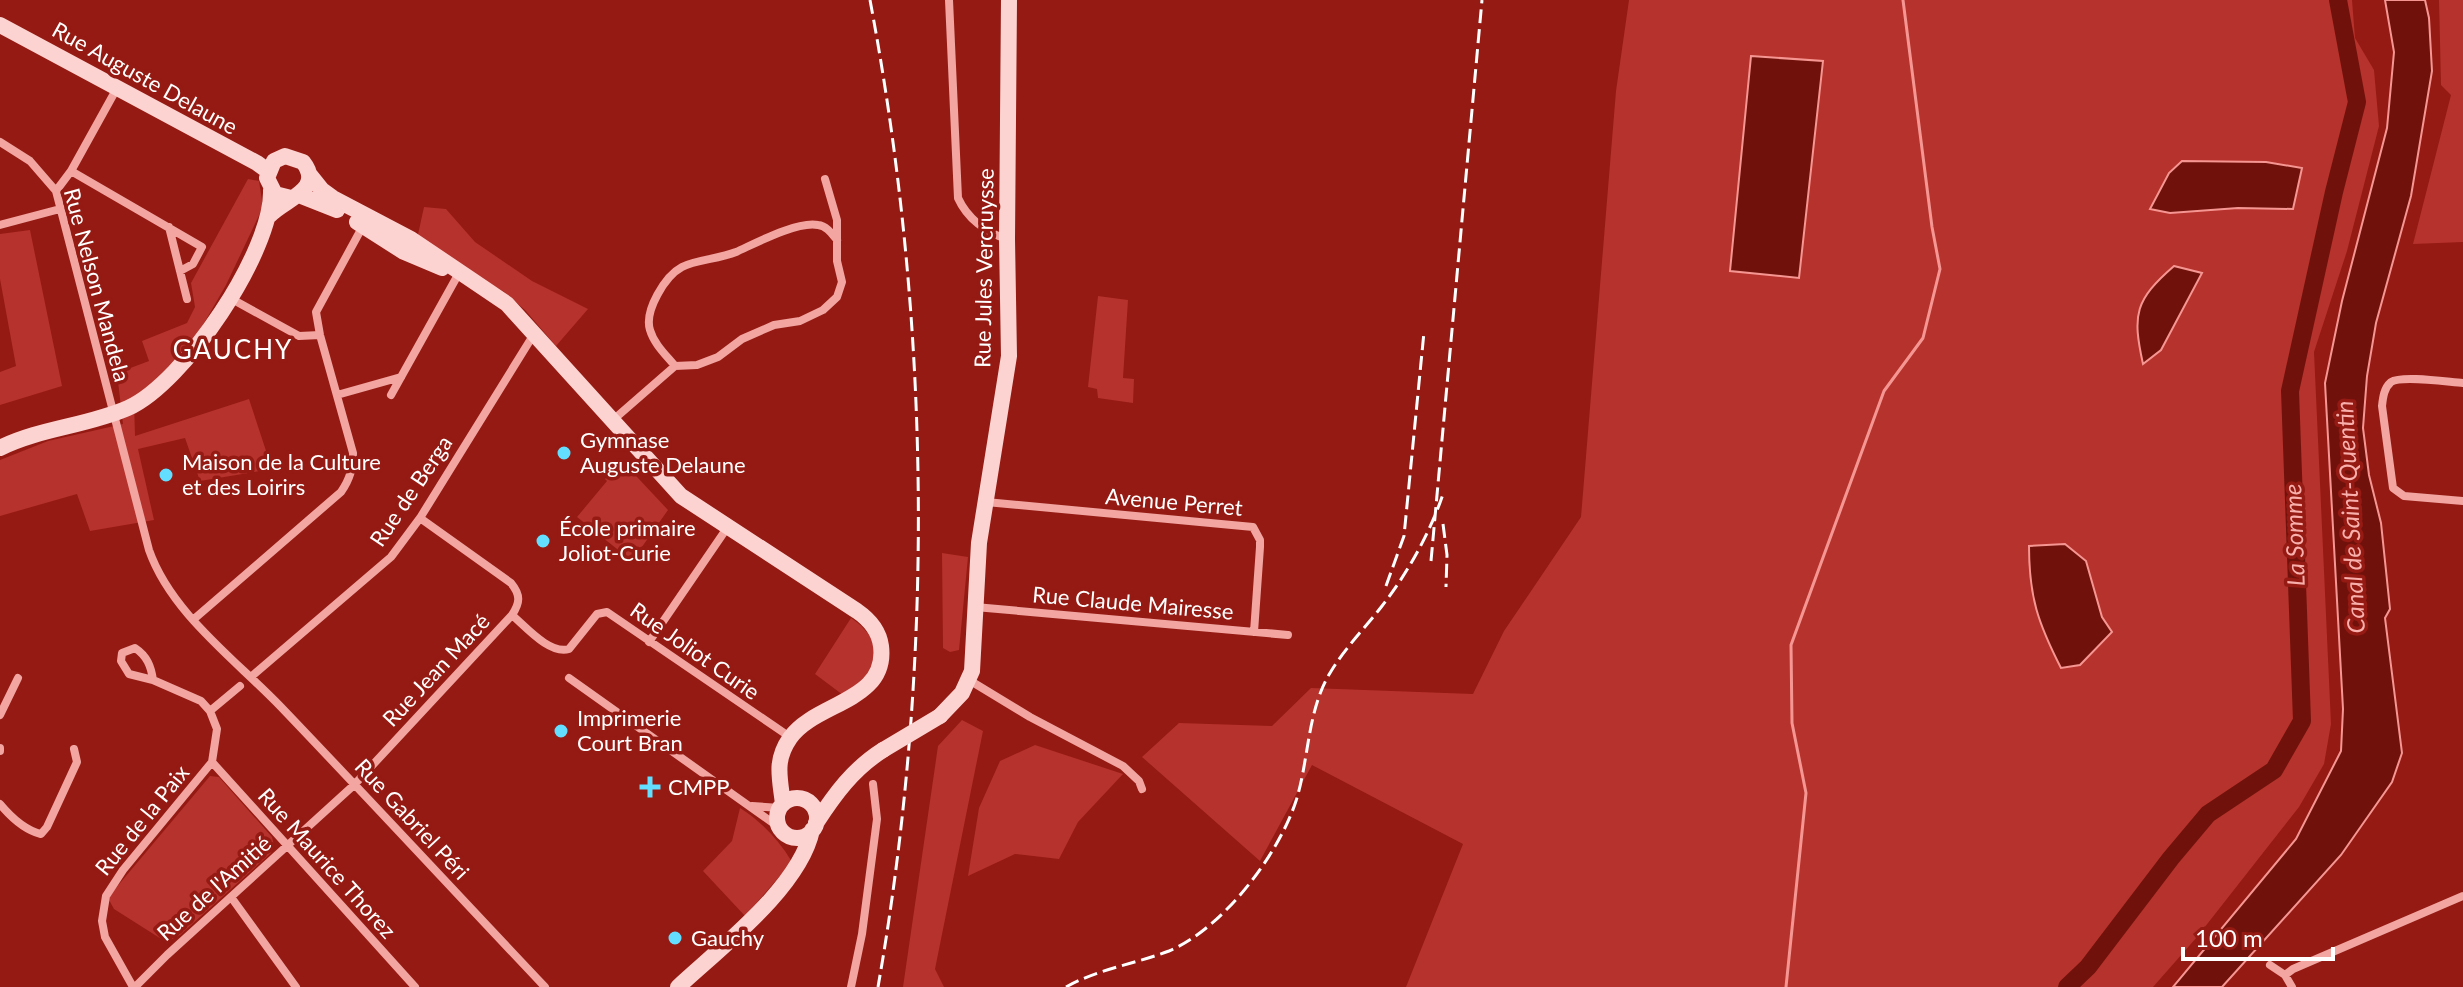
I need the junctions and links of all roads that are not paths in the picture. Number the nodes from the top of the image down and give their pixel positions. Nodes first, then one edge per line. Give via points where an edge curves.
1 (947, 0) edge
2 (1009, 0) edge
3 (0, 25) edge
4 (117, 88) junction
5 (0, 142) edge
6 (71, 171) junction
7 (268, 171) junction
8 (310, 175) junction
9 (825, 179) dead end
10 (271, 190) junction
11 (56, 191) junction
12 (295, 197) junction
13 (60, 209) junction
14 (269, 216) junction
15 (366, 222) junction
16 (0, 225) edge
17 (169, 227) junction
18 (1007, 239) junction
19 (838, 240) junction
20 (180, 271) junction
21 (459, 273) junction
22 (229, 298) junction
23 (187, 299) dead end
24 (534, 334) junction
25 (320, 335) junction
26 (675, 366) junction
27 (401, 377) junction
28 (2463, 383) edge
29 (337, 395) junction
30 (391, 395) dead end
31 (113, 413) junction
32 (613, 420) junction
33 (0, 448) edge
34 (2463, 501) edge
35 (986, 502) junction
36 (420, 518) junction
37 (727, 528) junction
38 (975, 607) junction
39 (512, 615) junction
40 (194, 619) junction
41 (1254, 632) junction
42 (1288, 635) dead end
43 (649, 642) junction
44 (252, 676) junction
45 (18, 678) dead end
46 (569, 678) dead end
47 (153, 680) junction
48 (969, 680) junction
49 (240, 686) dead end
50 (210, 711) junction
51 (0, 715) edge
52 (791, 738) junction
53 (74, 749) dead end
54 (212, 762) junction
55 (873, 784) dead end
56 (354, 785) junction
57 (1142, 789) dead end
58 (836, 791) junction
59 (791, 803) junction
60 (0, 804) edge
61 (751, 806) junction
62 (814, 827) junction
63 (782, 831) junction
64 (288, 846) junction
65 (789, 878) junction
66 (2463, 896) edge
67 (231, 897) junction
68 (2270, 965) dead end
69 (2285, 975) junction
70 (139, 986) edge
71 (296, 987) edge
72 (415, 987) edge
73 (545, 987) edge
74 (678, 987) edge
75 (851, 987) edge
76 (2292, 987) edge

1 - 18 street via 958,198 983,227
2 - 18 street, Rue Jules Vercruysse
3 - 4 street, Rue Auguste Delaune
4 - 6 street
4 - 7 street, Rue Auguste Delaune
5 - 11 street, Rue Nelson Mandela via 30,161
6 - 11 street
6 - 17 street
7 - 8 street via 279,158 292,156
7 - 10 street
8 - 12 street via 308,187
8 - 15 street
9 - 19 street
10 - 12 street via 280,197
10 - 14 street
11 - 13 street, Rue Nelson Mandela
12 - 14 street
12 - 15 street
13 - 16 street
13 - 31 street, Rue Nelson Mandela
14 - 22 street
15 - 21 street
15 - 25 street via 316,312
17 - 20 street
17 - 20 street via 202,247 193,264
18 - 35 street, Rue Jules Vercruysse via 1009,356
19 - 26 street via 842,282 837,297 823,310 774,325 697,365
19 - 26 street via 816,224 796,227 720,259 682,267 649,309 649,328
20 - 23 street
21 - 24 street via 507,304
21 - 27 street
22 - 25 street via 299,336
22 - 31 street via 167,381
24 - 32 street
24 - 36 street, Rue de Berga
25 - 29 street
26 - 32 street
27 - 29 street
27 - 30 street
28 - 34 street via 2399,379 2388,384 2382,406 2393,488 2404,496
29 - 40 street via 353,453 347,483
31 - 33 street
31 - 40 street, Rue Nelson Mandela via 154,562 163,582
32 - 37 street via 675,490
35 - 38 street, Rue Jules Vercruysse
35 - 41 street, Avenue Perret via 1253,527 1260,540
36 - 39 street via 511,583 519,595
36 - 44 street, Rue de Berga via 391,557
37 - 43 street
37 - 52 street via 852,608 878,634 881,652 874,679 862,692 811,718
38 - 41 street, Rue Claude Mairesse
38 - 48 street, Rue Jules Vercruysse
39 - 43 street, Rue Joliot Curie via 559,651 573,646 602,611
39 - 56 street, Rue Jean Macé
40 - 44 street, Rue Gabriel Péri
41 - 42 street, Rue Claude Mairesse
43 - 52 street, Rue Joliot Curie
44 - 56 street, Rue Gabriel Péri
45 - 51 street
46 - 61 street
47 - 47 street via 142,653 135,648 122,653 129,674
47 - 50 street via 189,694
48 - 57 street via 1123,766
48 - 58 street, Rue Jules Vercruysse, bridge via 940,716 859,766
49 - 50 street
50 - 54 street, Rue de la Paix via 217,729
52 - 59 street via 779,761
53 - 60 street via 77,762 41,834
54 - 64 street, Rue Maurice Thorez
54 - 70 street, Rue de la Paix via 106,896 105,937
55 - 75 street via 877,819
56 - 64 street, Rue de l'Amitié
56 - 73 street, Rue Gabriel Péri
58 - 59 street
58 - 62 street, Rue Jules Vercruysse
59 - 61 street
59 - 62 street via 813,807
59 - 63 street via 777,818
61 - 63 street
62 - 63 street via 802,837
62 - 65 street, Rue Jules Vercruysse via 800,865
63 - 65 street via 793,855
64 - 67 street, Rue de l'Amitié
64 - 72 street, Rue Maurice Thorez
65 - 74 street, Rue Jules Vercruysse
66 - 69 street
67 - 70 street, Rue de l'Amitié
67 - 71 street
68 - 69 street
69 - 76 street

